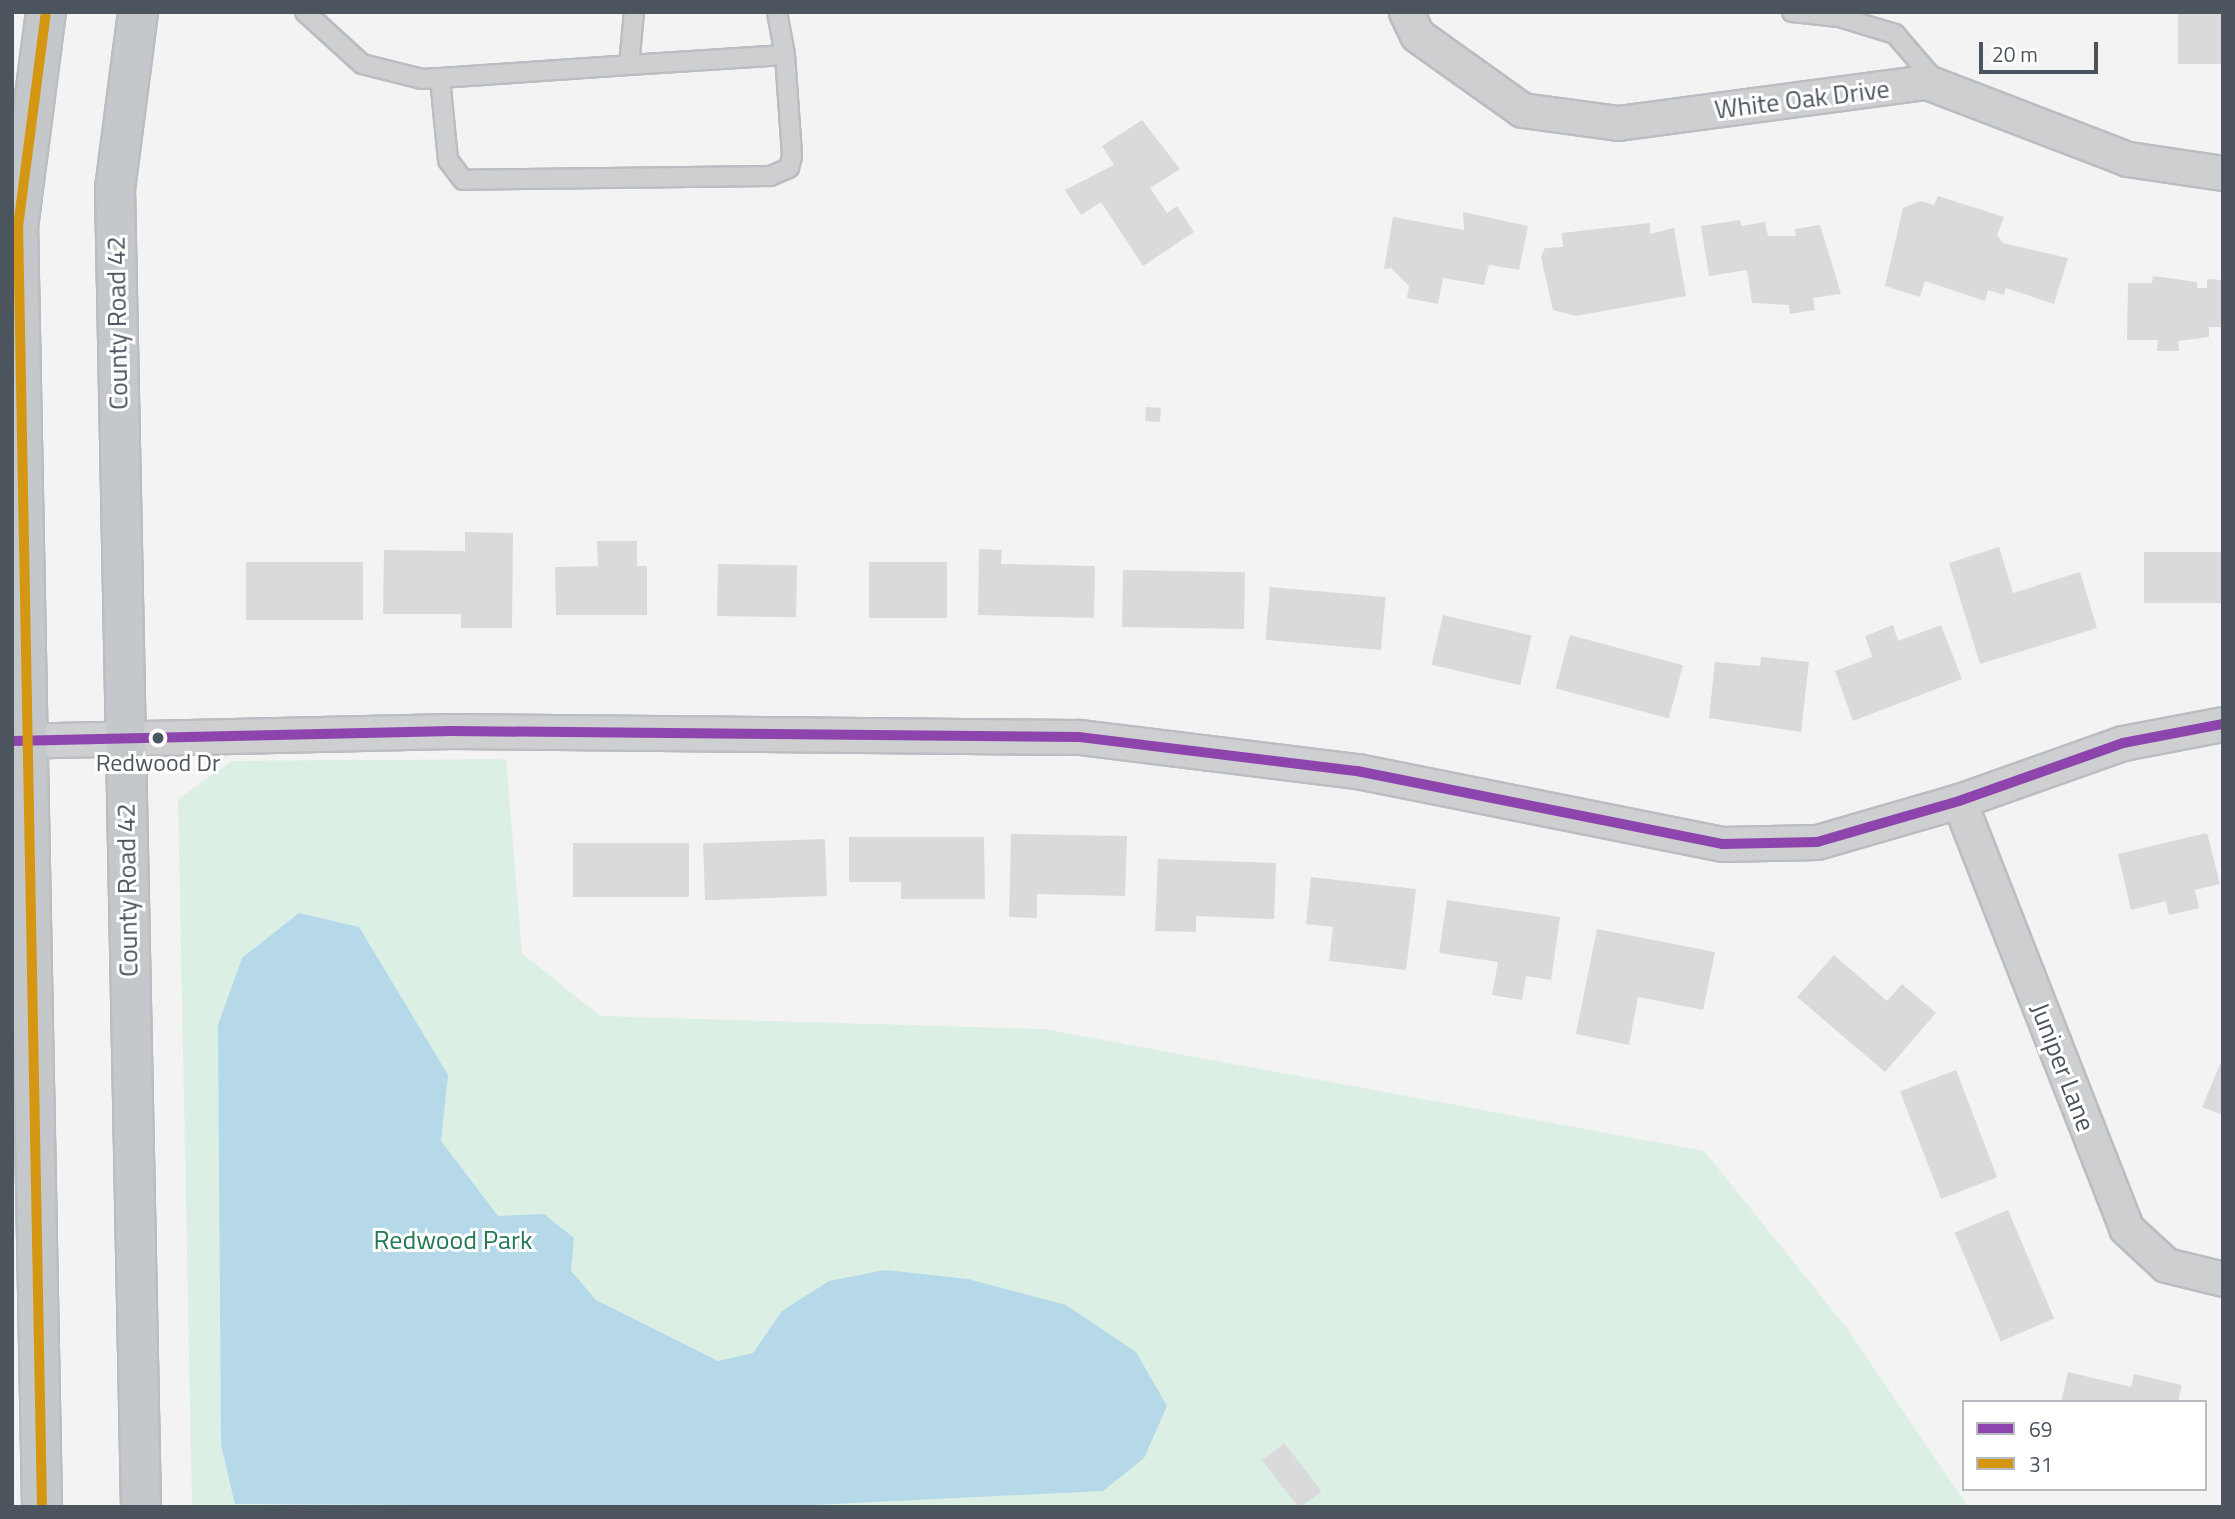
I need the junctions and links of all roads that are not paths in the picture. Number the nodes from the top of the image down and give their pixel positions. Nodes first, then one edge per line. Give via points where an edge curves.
1 (46, 12) edge
2 (138, 12) edge
3 (305, 12) edge
4 (634, 12) edge
5 (777, 12) edge
6 (1406, 12) edge
7 (1792, 12) edge
8 (785, 55) junction
9 (629, 65) junction
10 (440, 78) junction
11 (1941, 88) junction
12 (2223, 173) edge
13 (2223, 724) edge
14 (20, 741) edge
15 (124, 741) junction
16 (1959, 801) junction
17 (2223, 1279) edge
18 (42, 1507) edge
19 (141, 1507) edge

1 - 14 highway via 18,227
2 - 15 highway, County Road 42 via 115,189
3 - 10 lane via 362,64 392,75
4 - 9 lane
5 - 8 lane
6 - 11 street, White Oak Drive via 1416,34 1522,110 1618,122 1927,82
7 - 11 lane via 1839,17 1895,34
8 - 9 lane
8 - 10 lane via 792,156 789,168 770,176 463,180 448,160
9 - 10 lane
11 - 12 street, White Oak Drive via 2128,159
13 - 16 street via 2123,743
14 - 15 street
14 - 18 highway
15 - 16 street via 452,731 1079,737 1357,771 1722,844 1816,842
15 - 19 highway, County Road 42
16 - 17 street, Juniper Lane via 2126,1228 2166,1265

